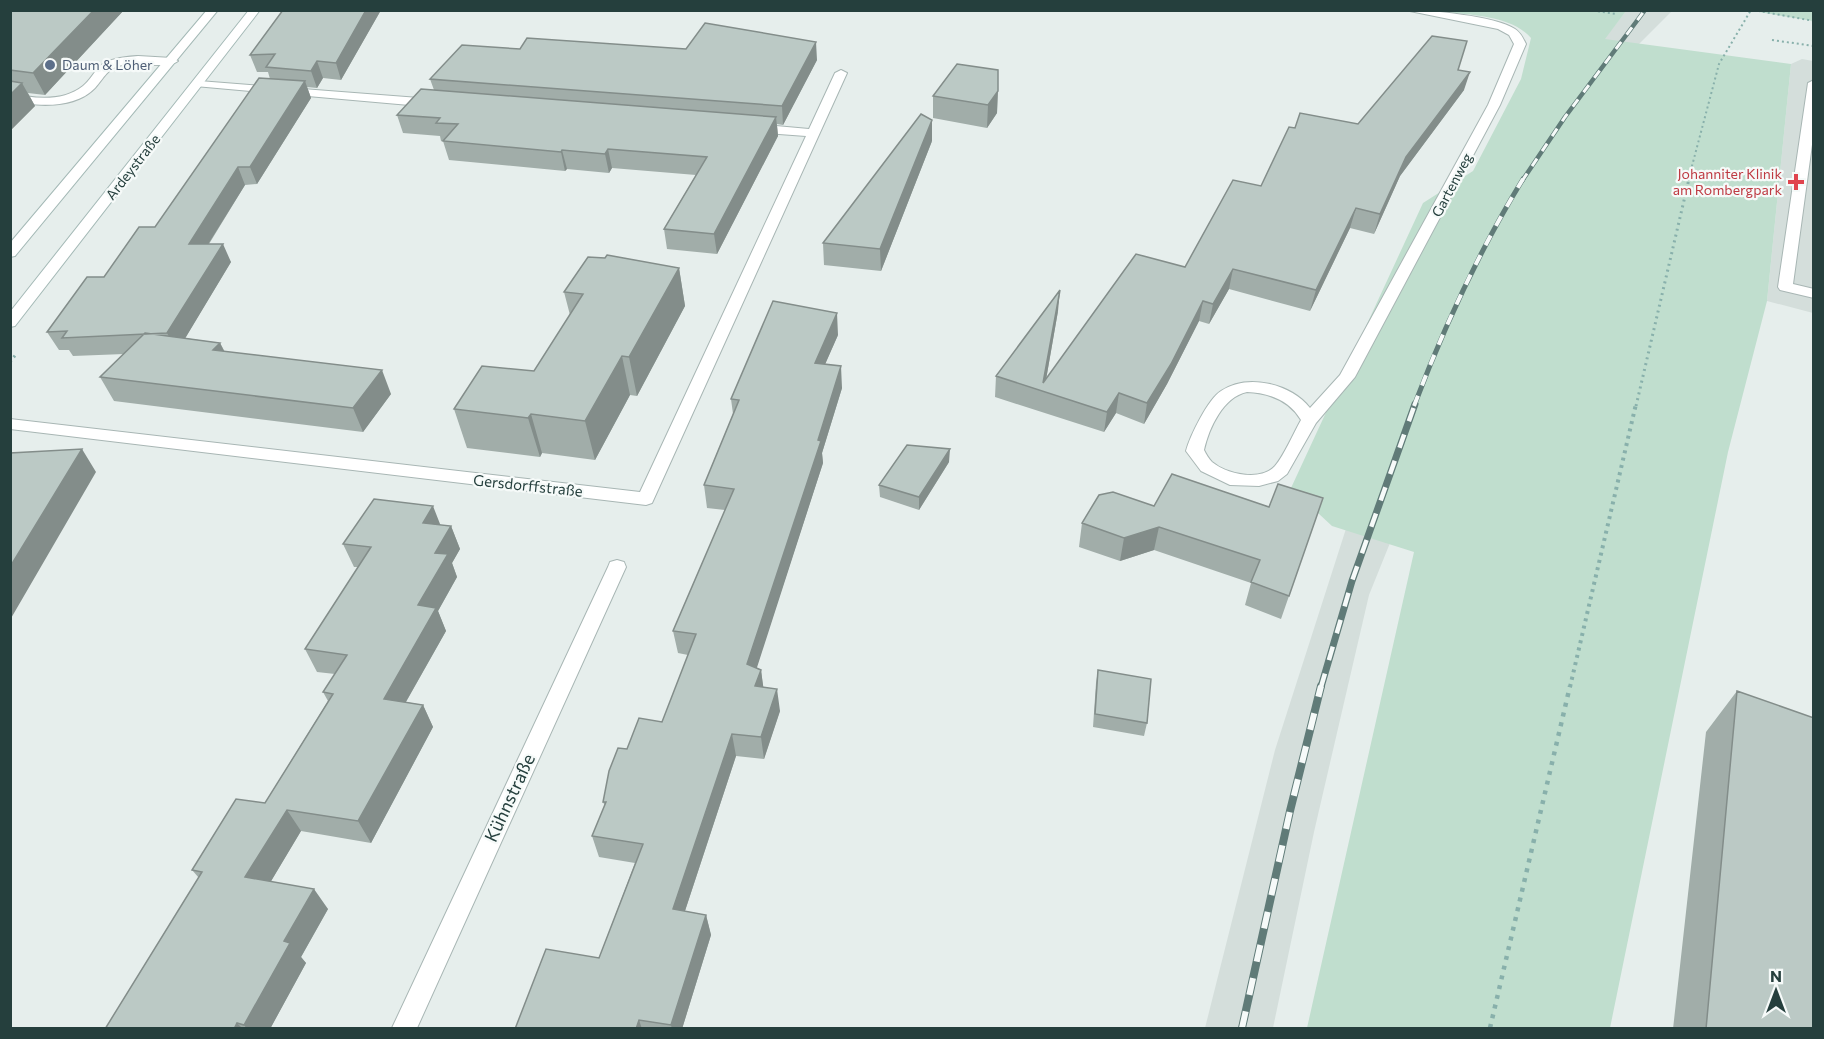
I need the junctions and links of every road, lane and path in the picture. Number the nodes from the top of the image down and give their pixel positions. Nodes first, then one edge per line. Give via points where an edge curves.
1 (213, 10) edge
2 (255, 10) edge
3 (1410, 10) edge
4 (1588, 10) edge
5 (1752, 10) edge
6 (1617, 14) dead end
7 (1814, 21) edge
8 (1772, 40) dead end
9 (1814, 46) edge
10 (172, 61) junction
11 (841, 73) dead end
12 (1814, 83) edge
13 (199, 84) junction
14 (10, 96) edge
15 (448, 104) edge
16 (743, 128) edge
17 (814, 133) junction
18 (10, 253) edge
19 (1814, 294) edge
20 (10, 323) edge
21 (1309, 420) junction
22 (10, 424) edge
23 (617, 567) dead end
24 (404, 1029) edge
25 (1490, 1029) edge

1 - 10 street
2 - 13 street, Ardeystraße
3 - 21 street, Gartenweg via 1501,26 1512,30 1520,44 1494,105 1347,377
4 - 6 path
5 - 7 path
5 - 25 path via 1719,64 1694,157
8 - 9 path
10 - 14 street via 119,62 106,67 88,88 69,98 21,100
10 - 18 street
11 - 17 street, Gersdorffstraße
12 - 19 street via 1785,286
13 - 15 street
13 - 20 street, Ardeystraße
16 - 17 street
17 - 22 street, Gersdorffstraße via 646,499
21 - 21 street, Gartenweg via 1302,408 1284,395 1258,388 1237,390 1222,397 1195,451 1202,462 1220,475 1240,481 1264,479 1281,470
23 - 24 street, Kühnstraße

